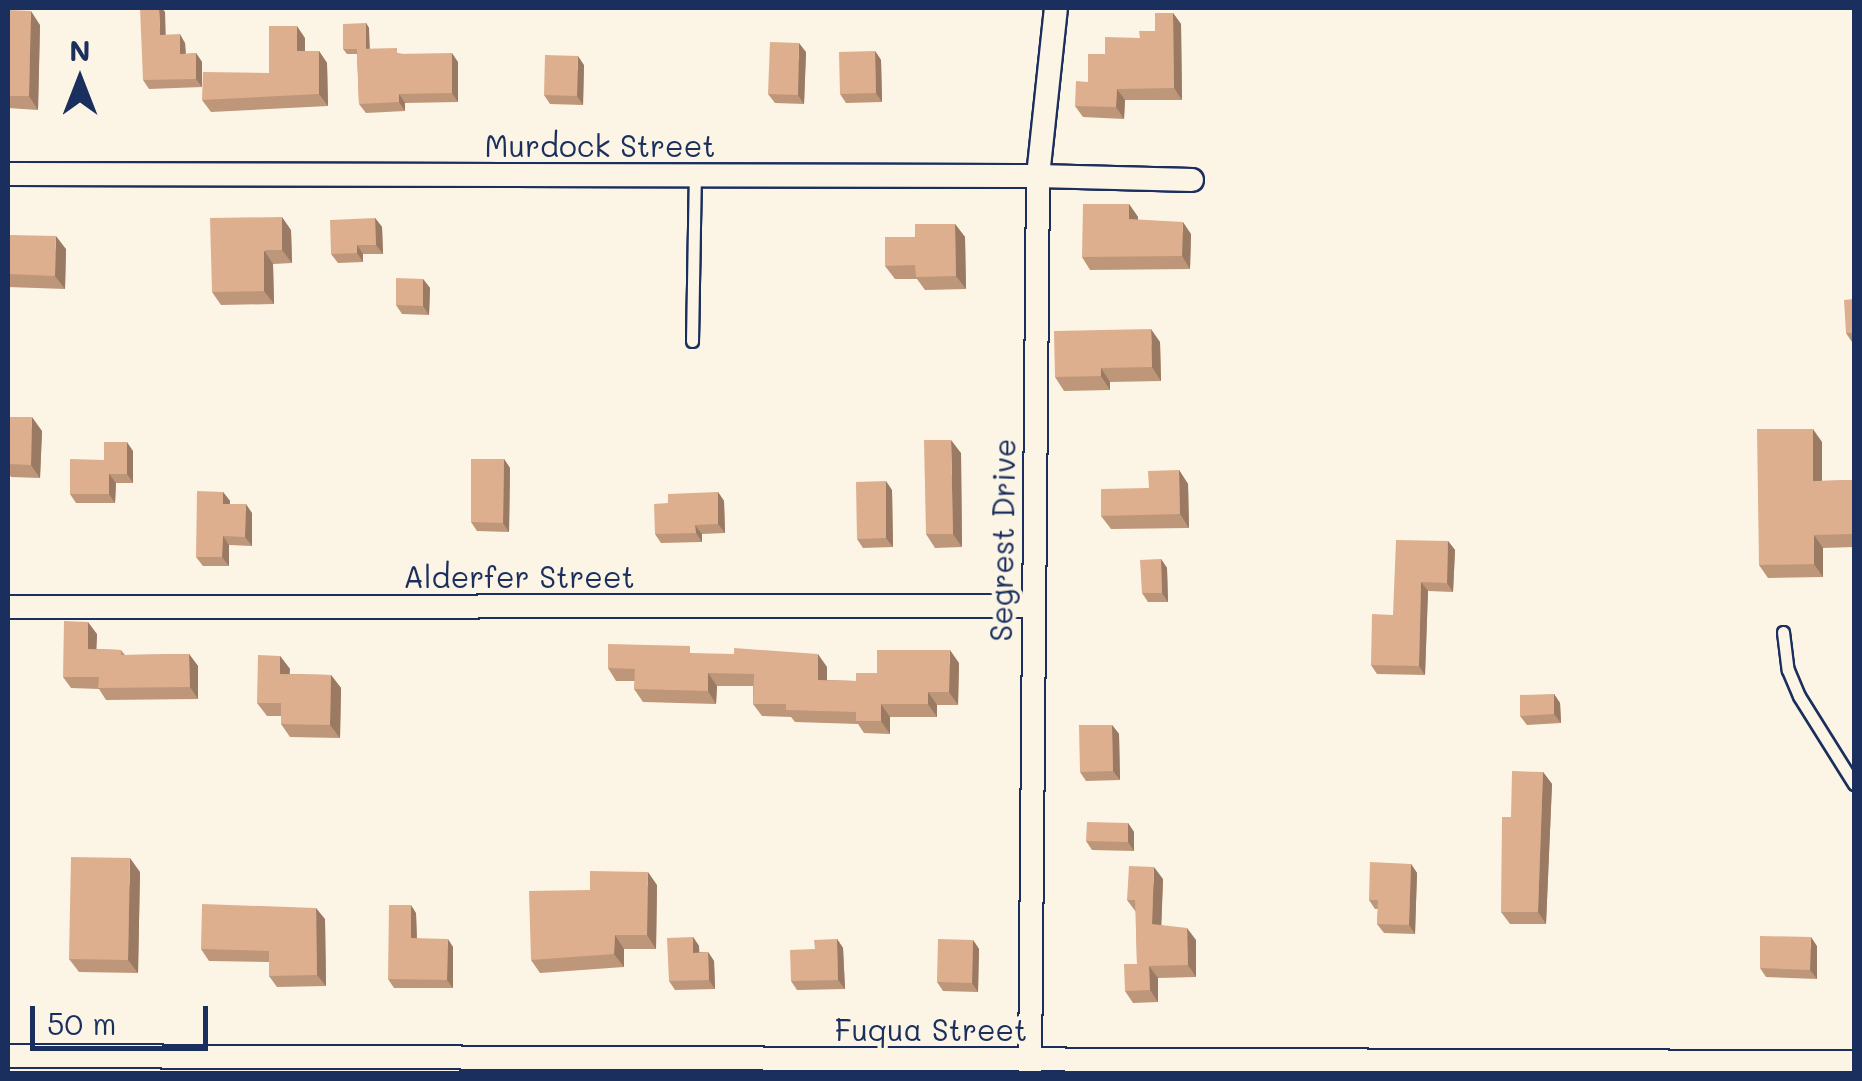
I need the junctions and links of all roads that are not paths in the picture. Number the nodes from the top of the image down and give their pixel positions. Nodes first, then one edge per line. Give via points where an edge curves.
1 (1056, 8) edge
2 (8, 174) edge
3 (695, 175) junction
4 (1038, 176) junction
5 (1192, 180) dead end
6 (692, 341) dead end
7 (8, 606) edge
8 (1031, 606) junction
9 (1783, 632) dead end
10 (1854, 784) edge
11 (8, 1056) edge
12 (1854, 1062) edge
13 (1029, 1066) edge

1 - 4 street, Segrest Drive
2 - 3 street, Murdock Street
3 - 4 street, Murdock Street
3 - 6 lane
4 - 5 street, Murdock Street
4 - 8 street, Segrest Drive
7 - 8 street, Alderfer Street
8 - 13 street, Segrest Drive
9 - 10 lane via 1799,696
11 - 13 street, Fuqua Street
12 - 13 street, Fuqua Street

